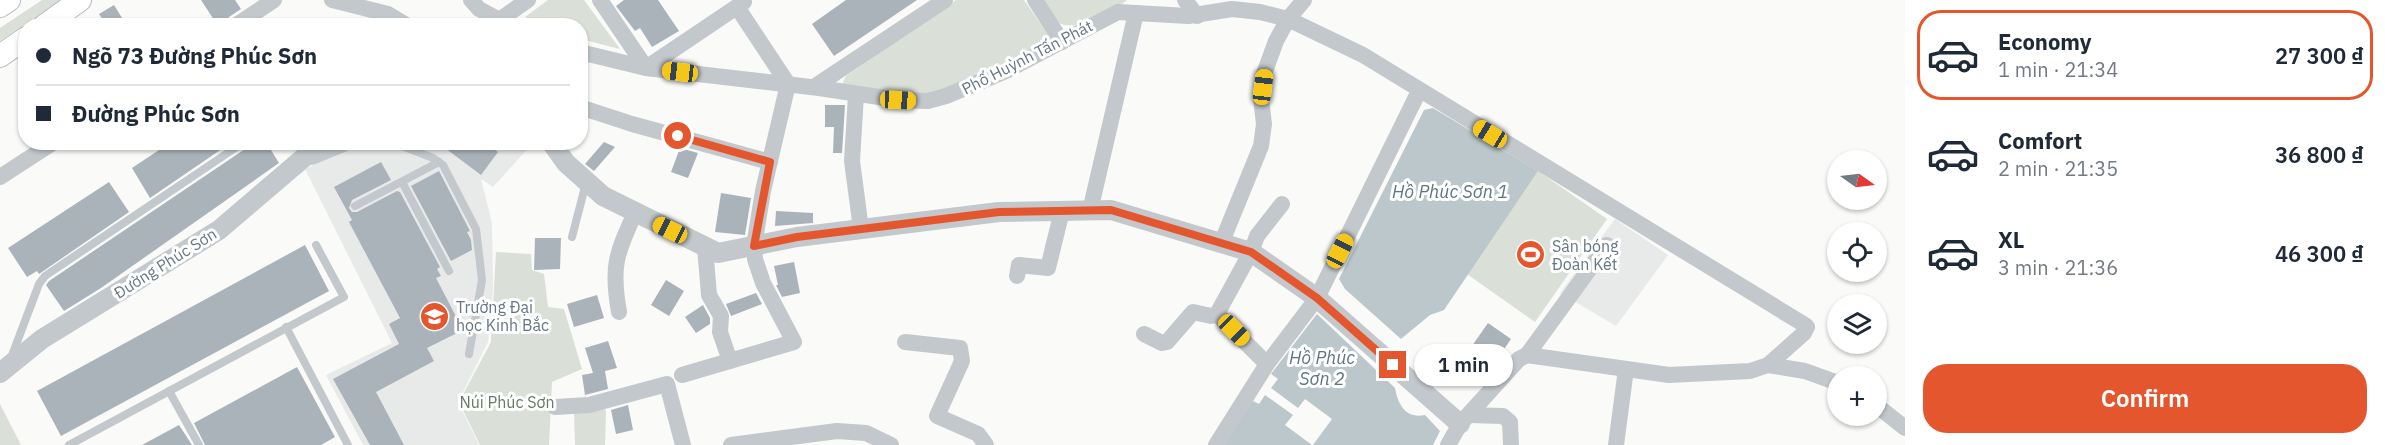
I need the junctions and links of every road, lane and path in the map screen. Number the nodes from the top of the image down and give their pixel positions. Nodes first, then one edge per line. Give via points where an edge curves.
1 (9, 0) edge
2 (80, 0) edge
3 (332, 0) edge
4 (471, 0) edge
5 (528, 0) edge
6 (600, 0) edge
7 (945, 0) edge
8 (1035, 0) edge
9 (1185, 0) edge
10 (1304, 0) edge
11 (271, 1) edge
12 (742, 3) edge
13 (1239, 5) edge
14 (0, 6) edge
15 (1134, 6) edge
16 (1291, 11) edge
17 (1197, 16) junction
18 (55, 18) edge
19 (247, 18) edge
20 (395, 18) edge
21 (492, 18) edge
22 (507, 18) edge
23 (1062, 42) junction
24 (18, 44) edge
25 (588, 54) edge
26 (0, 56) edge
27 (646, 68) junction
28 (788, 84) junction
29 (814, 87) junction
30 (1419, 91) junction
31 (856, 95) junction
32 (588, 110) edge
33 (42, 150) edge
34 (232, 150) edge
35 (312, 150) edge
36 (323, 150) edge
37 (409, 150) edge
38 (557, 150) edge
39 (303, 158) junction
40 (439, 162) junction
41 (770, 162) junction
42 (0, 177) edge
43 (402, 182) junction
44 (586, 182) junction
45 (1282, 204) dead end
46 (355, 206) dead end
47 (1062, 211) junction
48 (1090, 211) junction
49 (635, 213) junction
50 (861, 229) junction
51 (572, 237) dead end
52 (316, 244) dead end
53 (1221, 244) junction
54 (1607, 245) dead end
55 (754, 246) junction
56 (705, 247) junction
57 (1251, 252) junction
58 (449, 271) dead end
59 (1017, 276) dead end
60 (1317, 298) junction
61 (619, 312) dead end
62 (1217, 314) junction
63 (286, 327) junction
64 (1144, 334) dead end
65 (905, 342) dead end
66 (469, 354) dead end
67 (1527, 355) junction
68 (730, 361) junction
69 (1267, 364) junction
70 (1768, 365) junction
71 (1626, 369) junction
72 (4, 370) edge
73 (682, 375) dead end
74 (1827, 379) edge
75 (169, 391) junction
76 (555, 407) dead end
77 (1887, 414) edge
78 (1465, 419) junction
79 (1905, 428) edge
80 (69, 445) edge
81 (199, 445) edge
82 (348, 445) edge
83 (683, 445) edge
84 (731, 445) edge
85 (891, 445) edge
86 (986, 445) edge
87 (1216, 445) edge
88 (1448, 445) edge
89 (1510, 445) edge
90 (1616, 445) edge

1 - 14 main road
2 - 18 main road
3 - 20 street
4 - 21 street
5 - 22 street
6 - 27 street
7 - 29 street
8 - 23 street
9 - 17 street
10 - 16 street
11 - 19 street
12 - 27 street
12 - 28 street
13 - 16 street, Phố Huỳnh Tấn Phát via 1254,11
13 - 17 street, Phố Huỳnh Tấn Phát
15 - 17 street, Phố Huỳnh Tấn Phát
15 - 23 street, Phố Huỳnh Tấn Phát
15 - 48 street
16 - 30 street, Phố Huỳnh Tấn Phát
16 - 53 street via 1264,74 1261,146
23 - 31 street, Phố Huỳnh Tấn Phát via 1008,70 937,99
24 - 26 main road
25 - 27 street, Phố Huỳnh Tấn Phát
27 - 28 street, Phố Huỳnh Tấn Phát
28 - 29 street, Phố Huỳnh Tấn Phát
28 - 41 street
29 - 31 street, Phố Huỳnh Tấn Phát
30 - 60 street
30 - 70 street, Phố Huỳnh Tấn Phát via 1805,325 1804,333
31 - 50 street via 852,161
32 - 41 street
33 - 42 street
34 - 72 lane via 45,276
35 - 39 street, Đường Phúc Sơn
36 - 39 street
37 - 40 lane
38 - 44 street
39 - 72 street, Đường Phúc Sơn via 219,230 42,339
40 - 43 lane
40 - 66 lane via 478,238 482,280
41 - 55 street
43 - 46 lane
43 - 58 lane
44 - 49 street
44 - 51 lane
45 - 57 street via 1257,236
47 - 48 street
47 - 50 street via 999,212
47 - 59 street via 1048,268 1019,265
48 - 53 street via 1111,210
49 - 56 street
49 - 61 street via 618,249 614,282
50 - 55 street
52 - 63 lane via 344,297
53 - 57 street
54 - 67 street
55 - 56 street via 718,253
55 - 68 street via 763,283 794,342
56 - 68 street via 709,295 721,316 720,332
57 - 60 street
57 - 62 street
60 - 69 street
60 - 78 street
62 - 64 street via 1193,312 1167,342
62 - 69 street
63 - 75 lane
63 - 82 lane
65 - 86 street via 960,348 962,361 937,416 978,434
67 - 71 street
67 - 78 street
68 - 73 street
69 - 87 street
70 - 71 street via 1750,371 1699,375
70 - 74 street
71 - 90 street
75 - 80 lane
75 - 81 lane
76 - 83 street via 589,405 667,384
77 - 79 street
78 - 88 street
78 - 89 street via 1503,416 1510,422
84 - 85 street via 837,431 866,433

